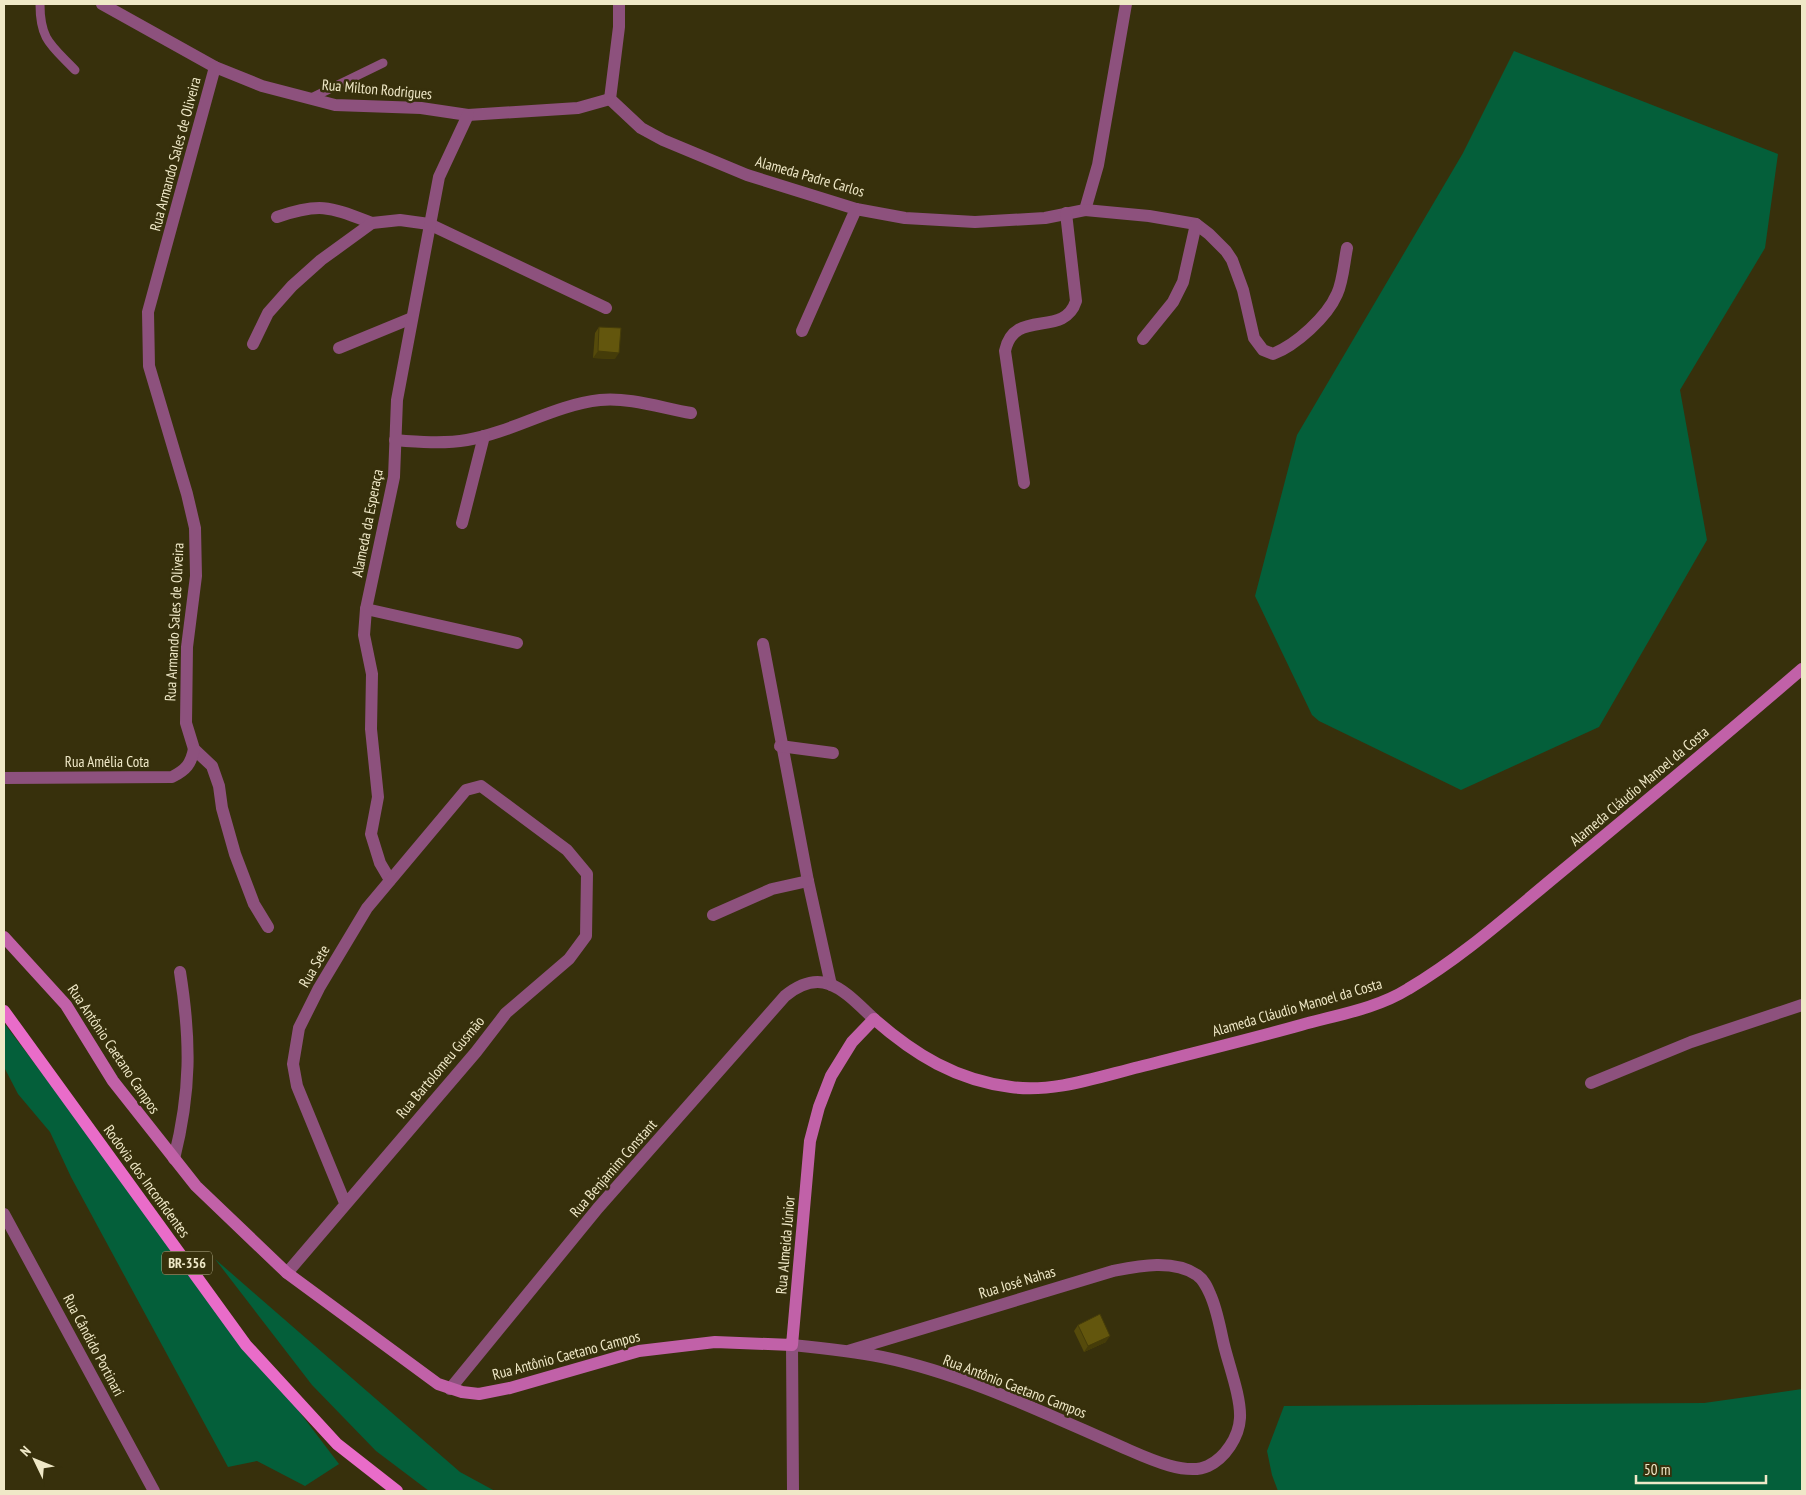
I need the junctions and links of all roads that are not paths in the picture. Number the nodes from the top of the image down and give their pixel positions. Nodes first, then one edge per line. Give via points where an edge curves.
1 (40, 4) edge
2 (102, 4) edge
3 (618, 4) edge
4 (1126, 4) edge
5 (383, 62) dead end
6 (216, 67) junction
7 (74, 70) dead end
8 (308, 99) junction
9 (610, 99) junction
10 (468, 115) junction
11 (856, 209) junction
12 (1085, 210) junction
13 (1066, 213) junction
14 (277, 217) dead end
15 (372, 223) junction
16 (429, 224) junction
17 (1196, 224) junction
18 (1347, 248) dead end
19 (606, 308) dead end
20 (412, 318) junction
21 (802, 331) dead end
22 (1143, 339) dead end
23 (253, 344) dead end
24 (339, 348) dead end
25 (691, 413) dead end
26 (484, 436) junction
27 (395, 440) junction
28 (1024, 483) dead end
29 (462, 523) dead end
30 (366, 609) junction
31 (517, 643) dead end
32 (763, 644) dead end
33 (1802, 669) edge
34 (780, 746) junction
35 (194, 749) junction
36 (833, 753) dead end
37 (4, 778) edge
38 (481, 786) joint
39 (390, 880) junction
40 (808, 881) junction
41 (713, 915) dead end
42 (268, 927) dead end
43 (4, 937) edge
44 (180, 972) dead end
45 (811, 981) joint
46 (831, 985) junction
47 (1802, 1005) edge
48 (4, 1010) edge
49 (874, 1019) junction
50 (1591, 1083) dead end
51 (174, 1159) junction
52 (344, 1203) junction
53 (4, 1214) edge
54 (287, 1273) junction
55 (1196, 1274) joint
56 (792, 1345) junction
57 (848, 1351) junction
58 (450, 1389) junction
59 (154, 1491) edge
60 (397, 1491) edge
61 (793, 1491) edge

1 - 7 lane via 40,22 46,40
2 - 6 street, Rua Milton Rodrigues
3 - 9 street via 619,27
4 - 12 street via 1098,165
5 - 8 lane
6 - 8 street, Rua Milton Rodrigues via 262,86
6 - 35 street, Rua Armando Sales de Oliveira via 148,312 149,366 188,494 195,528 196,576 187,646 186,723
8 - 10 street, Rua Milton Rodrigues via 335,105 421,108
9 - 10 street, Rua Milton Rodrigues via 578,108
9 - 11 street, Alameda Padre Carlos via 641,128 663,140 747,175
10 - 16 street, Alameda da Esperaça via 438,177
11 - 13 street, Alameda Padre Carlos via 905,218 975,222 1045,218
11 - 21 street
12 - 13 street, Alameda Padre Carlos
12 - 17 street, Alameda Padre Carlos
13 - 28 street via 1076,301 1074,310 1059,320 1020,327 1007,340 1005,351
14 - 15 street via 302,208 322,207 334,208
15 - 16 street via 400,220
15 - 23 street via 320,260 284,294 268,313
16 - 19 street
16 - 20 street, Alameda da Esperaça
17 - 18 street via 1229,256 1243,290 1254,338 1263,350 1273,354 1287,348 1308,331 1338,294
17 - 22 street via 1183,282 1173,302
20 - 24 street
20 - 27 street, Alameda da Esperaça via 397,400
25 - 26 street via 601,400 562,409
26 - 27 street via 435,442
26 - 29 street
27 - 30 street, Alameda da Esperaça via 394,477
30 - 31 street
30 - 39 street, Alameda da Esperaça via 364,635 372,674 371,729 378,798 371,834 380,863
32 - 34 street
33 - 49 street, Alameda Cláudio Manoel da Costa via 1500,924 1425,979 1380,1003 1086,1080 1047,1087 1014,1088 983,1082 947,1069 912,1050
34 - 36 street
34 - 40 street
35 - 37 street, Rua Amélia Cota via 186,771 172,777
35 - 42 street, Rua Armando Sales de Oliveira via 212,766 235,854 254,904
38 - 39 street, Rua Sete via 466,790
38 - 52 street, Rua Bartolomeu Gusmão via 566,850 587,874 586,936 569,959 506,1013
39 - 52 street, Rua Sete via 367,908 318,988 300,1028 293,1064 297,1086
40 - 41 street via 772,890
40 - 46 street
43 - 51 street, Rua Antônio Caetano Campos via 66,1005 113,1081
44 - 51 street, Rua Antônio Caetano Campos via 188,1021 188,1078 183,1125
45 - 46 street, Alameda Cláudio Manoel da Costa
45 - 58 street, Rua Benjamim Constant via 802,983 785,996 758,1025 598,1208
46 - 49 street, Alameda Cláudio Manoel da Costa
47 - 50 street via 1691,1042
48 - 60 main road, Rodovia dos Inconfidentes / BR-356 via 246,1344 337,1444
49 - 56 street, Rua Almeida Júnior via 852,1042 831,1076 814,1124
51 - 54 street, Rua Antônio Caetano Campos via 196,1186
52 - 54 street, Rua Bartolomeu Gusmão
53 - 59 street, Rua Cândido Portinari
54 - 58 street, Rua Antônio Caetano Campos via 426,1376
55 - 57 street, Rua José Nahas via 1163,1265 1113,1271
55 - 57 street, Rua Antônio Caetano Campos via 1211,1296 1240,1417 1237,1433 1229,1447 1208,1466 1199,1469 1176,1467 1141,1455 960,1380 883,1357
56 - 57 street, Rua Antônio Caetano Campos
56 - 58 street, Rua Antônio Caetano Campos via 714,1342 672,1346 613,1357 493,1392 479,1394
56 - 61 street, Rua Almeida Júnior

